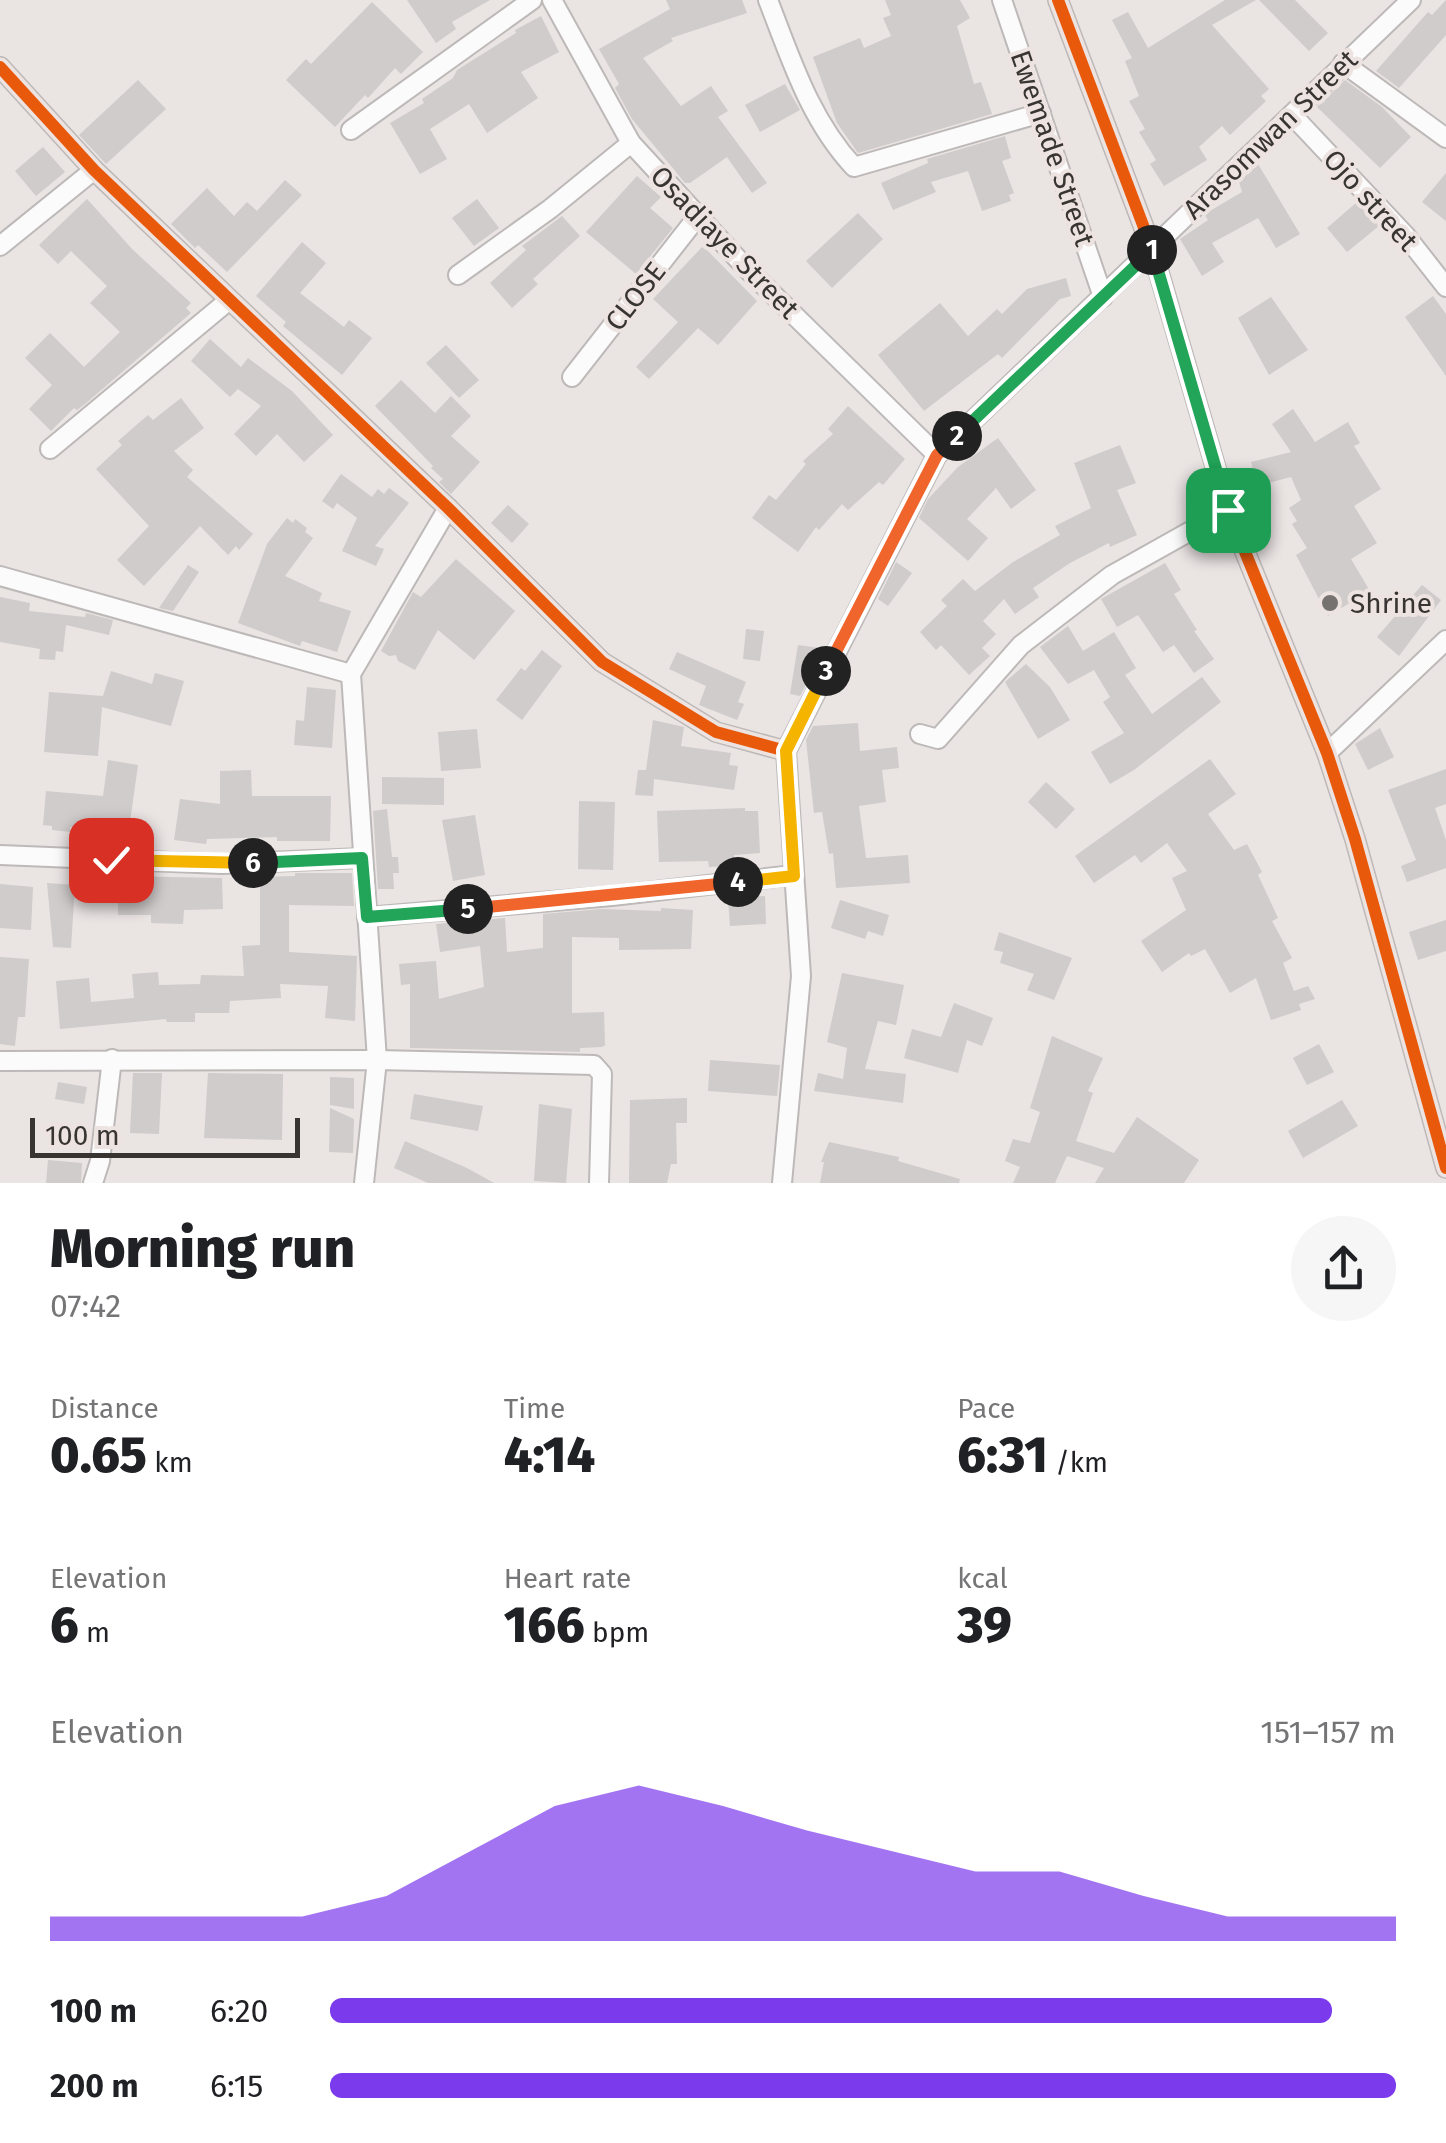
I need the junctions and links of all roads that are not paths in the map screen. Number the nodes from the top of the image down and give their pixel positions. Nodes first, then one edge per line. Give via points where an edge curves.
1 (532, 0) edge
2 (552, 0) edge
3 (768, 0) edge
4 (1002, 0) edge
5 (1058, 0) edge
6 (1411, 0) edge
7 (1343, 62) junction
8 (0, 68) edge
9 (1040, 113) junction
10 (1292, 116) junction
11 (351, 130) dead end
12 (1446, 138) edge
13 (631, 144) junction
14 (94, 170) junction
15 (698, 216) junction
16 (0, 246) edge
17 (1152, 249) junction
18 (458, 275) dead end
19 (1446, 287) edge
20 (1103, 296) junction
21 (228, 301) junction
22 (572, 377) dead end
23 (50, 449) dead end
24 (937, 455) junction
25 (448, 508) junction
26 (1228, 510) junction
27 (0, 576) edge
28 (1446, 640) edge
29 (351, 674) junction
30 (920, 734) dead end
31 (786, 751) junction
32 (1327, 753) junction
33 (0, 855) edge
34 (362, 858) junction
35 (794, 876) junction
36 (367, 917) junction
37 (112, 1059) junction
38 (378, 1060) junction
39 (0, 1061) edge
40 (1446, 1168) edge
41 (93, 1183) edge
42 (364, 1183) edge
43 (598, 1183) edge
44 (782, 1183) edge

1 - 11 street
2 - 13 street, Osadiaye Street
3 - 9 street via 809,104 854,167
4 - 9 street, Ewemade Street
5 - 17 street
6 - 7 street, Arasomwan Street
7 - 10 street, Arasomwan Street
7 - 12 street
8 - 14 street
9 - 20 street, Ewemade Street
10 - 17 street, Arasomwan Street
10 - 19 street, Ojo street
13 - 15 street, Osadiaye Street
13 - 18 street
14 - 16 street
14 - 21 street
15 - 22 street, CLOSE
15 - 24 street, Osadiaye Street
17 - 20 street, Arasomwan Street
17 - 26 street
20 - 24 street, Arasomwan Street
21 - 23 street
21 - 25 street
24 - 31 street, Arasomwan Street
25 - 29 street
25 - 31 street via 602,662 716,732
26 - 30 street via 1112,574 1021,646 938,739
26 - 32 street
27 - 29 street
28 - 32 street
29 - 34 street
31 - 35 street
32 - 40 street
33 - 34 street via 222,864
34 - 36 street
35 - 36 street
35 - 44 street via 801,976
36 - 38 street
37 - 38 street
37 - 39 street
37 - 41 street
38 - 42 street
38 - 43 street via 594,1065 602,1074

